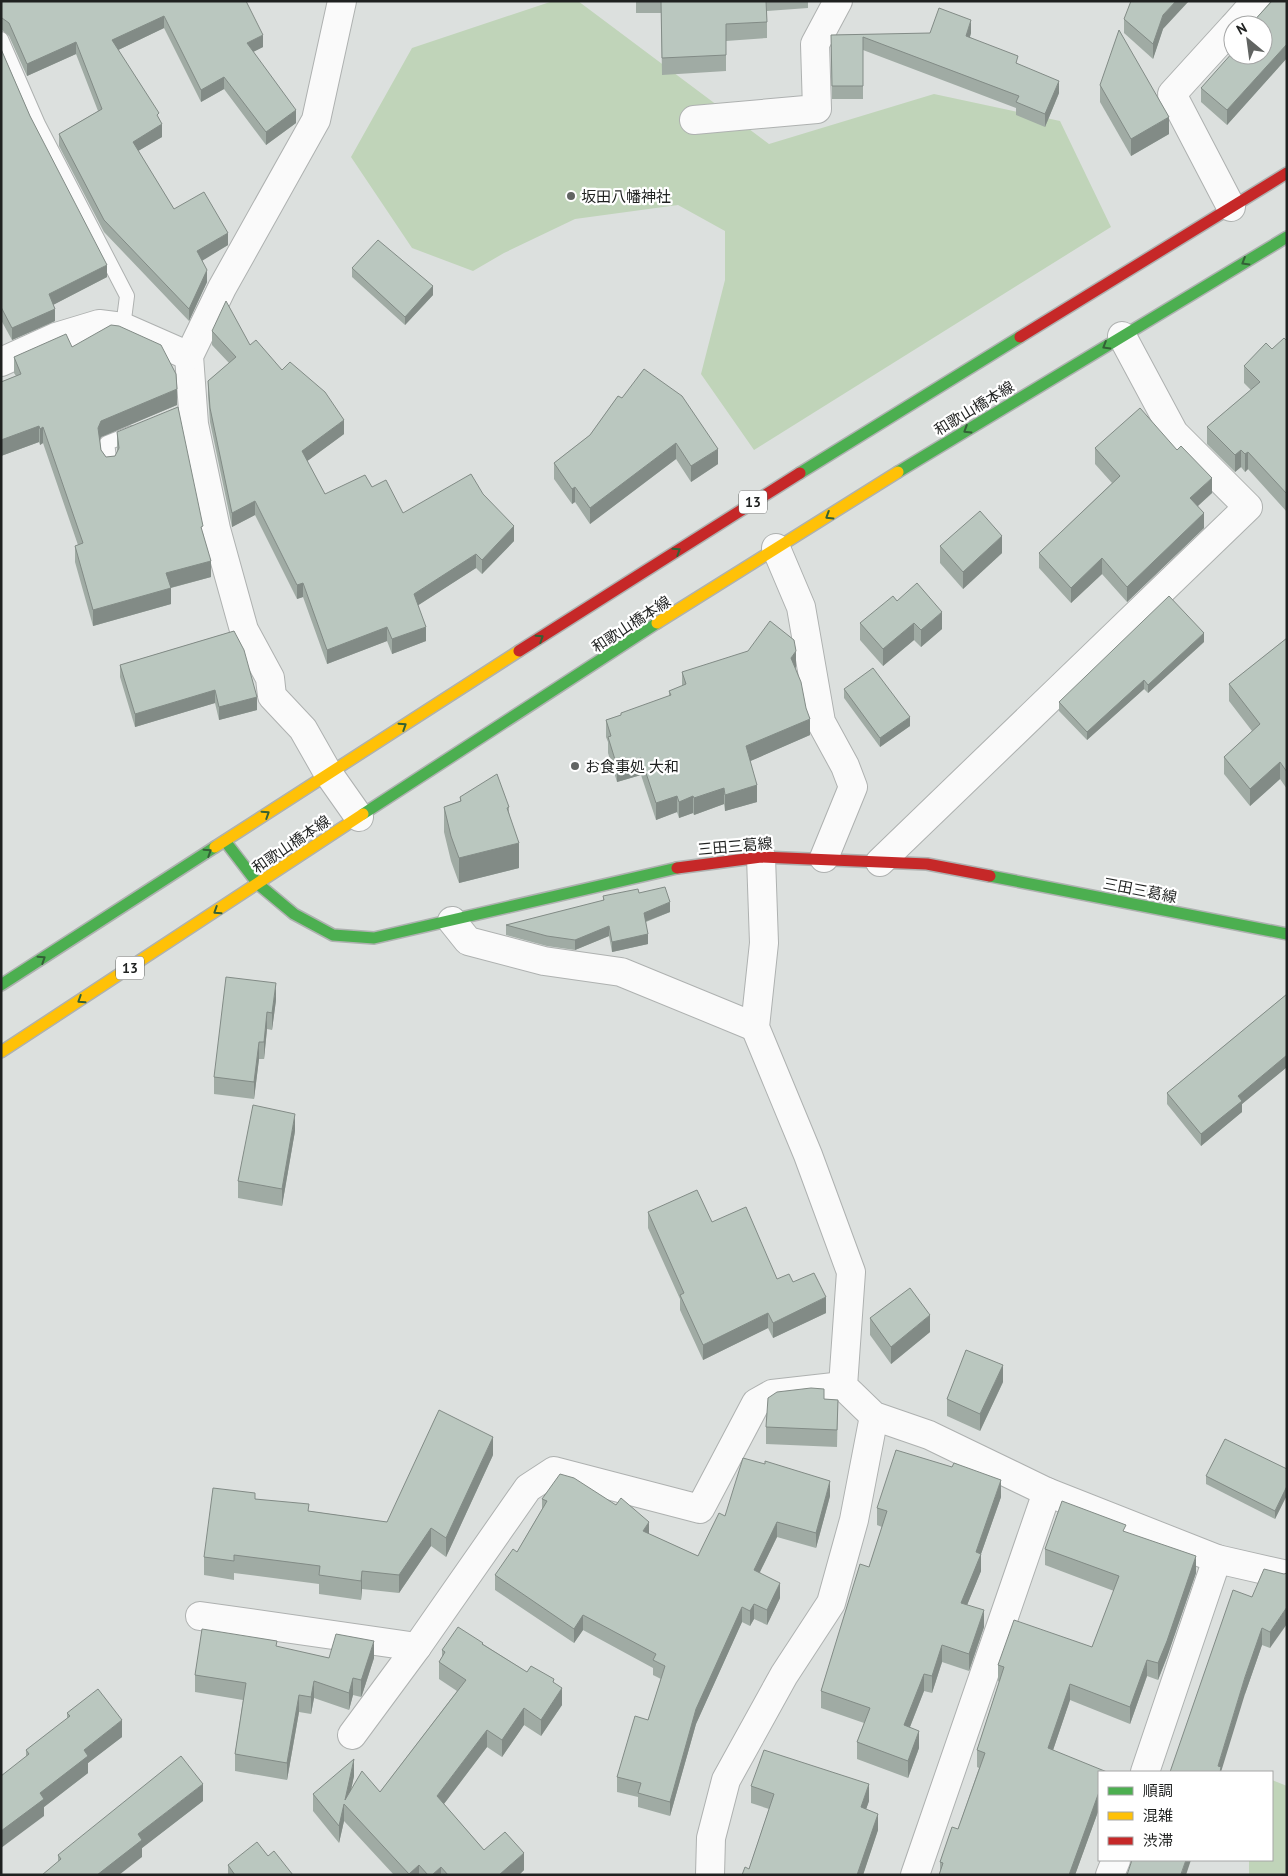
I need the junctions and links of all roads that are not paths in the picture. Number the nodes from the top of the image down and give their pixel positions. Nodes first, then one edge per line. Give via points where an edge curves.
1 (342, 1) edge
2 (838, 1) edge
3 (1256, 1) edge
4 (1244, 15) edge
5 (1223, 38) edge
6 (1, 39) edge
7 (694, 120) dead end
8 (1287, 173) edge
9 (1231, 207) junction
10 (1287, 237) edge
11 (123, 327) junction
12 (1122, 336) junction
13 (189, 356) junction
14 (1, 362) edge
15 (141, 429) edge
16 (110, 465) edge
17 (776, 548) junction
18 (328, 773) junction
19 (359, 817) junction
20 (226, 841) junction
21 (761, 857) junction
22 (824, 858) junction
23 (880, 862) junction
24 (258, 884) junction
25 (452, 921) junction
26 (1287, 934) edge
27 (1, 985) edge
28 (755, 1027) junction
29 (1, 1052) edge
30 (844, 1386) junction
31 (874, 1416) junction
32 (1047, 1492) junction
33 (1216, 1559) junction
34 (1287, 1575) edge
35 (200, 1616) dead end
36 (417, 1647) junction
37 (352, 1735) dead end
38 (1145, 1771) edge
39 (1116, 1861) edge
40 (710, 1875) edge
41 (915, 1875) edge
42 (1110, 1875) edge

1 - 13 street via 316,120 222,288
2 - 7 street via 815,44 817,109
3 - 4 street
5 - 9 street via 1172,94
6 - 11 lane via 38,124 127,296
8 - 9 main road, 13
18 -> 9 main road, 13 via 753,502
10 -> 12 main road, 和歌山橋本線 / 13
11 - 13 street
11 - 14 street via 99,324 56,337
12 -> 17 main road, 和歌山橋本線 / 13
12 - 23 street via 1174,433 1248,507
13 - 18 street via 184,412 194,424 216,529 244,630 270,678 272,696 303,729
15 - 16 lane via 107,443
17 - 19 main road, 和歌山橋本線 / 13
17 - 22 street via 801,607 821,722 853,787
18 - 19 street
20 -> 18 main road, 13
19 - 24 main road, 和歌山橋本線 / 13
20 - 24 main road, 三田三葛線
27 -> 20 main road, 13
21 - 22 main road, 三田三葛線
21 - 25 main road, 三田三葛線 via 689,865
21 - 28 street via 764,943
22 - 23 main road, 三田三葛線
23 - 26 main road, 三田三葛線 via 927,864
24 - 25 main road, 三田三葛線 via 294,914 333,935 374,938
24 -> 29 main road, 和歌山橋本線 / 13
25 - 28 street via 468,941 544,960 621,972
28 - 30 street via 808,1155 851,1272
30 - 31 street
30 - 36 street via 772,1394 756,1403 700,1509 554,1471 528,1488
31 - 32 street via 929,1435
31 - 40 street via 854,1520 830,1603 784,1675 726,1780 711,1838
32 - 33 street
32 - 41 street
33 - 34 street
33 - 38 street
35 - 36 street
36 - 37 street
39 - 42 street

